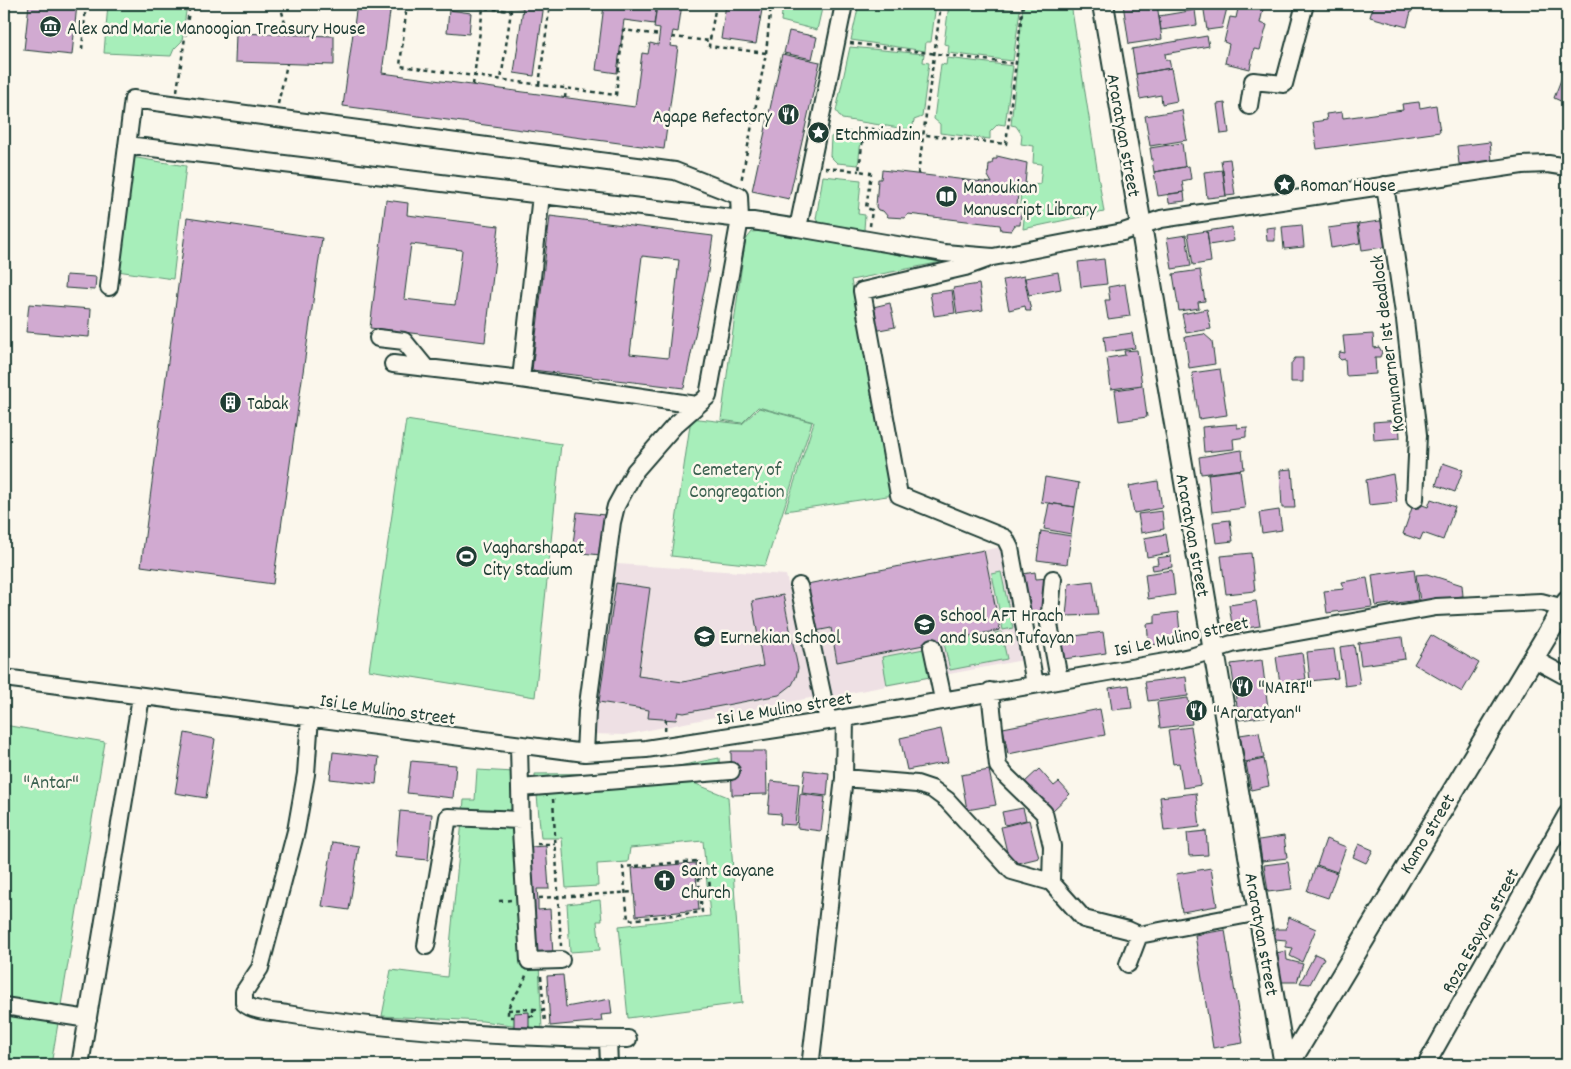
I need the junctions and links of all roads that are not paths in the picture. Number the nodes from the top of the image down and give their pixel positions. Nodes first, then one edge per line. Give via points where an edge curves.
1 (844, 4) edge
2 (1103, 4) edge
3 (1305, 4) edge
4 (1249, 106) dead end
5 (127, 145) junction
6 (1567, 167) edge
7 (1385, 185) junction
8 (541, 195) junction
9 (740, 219) junction
10 (1140, 226) junction
11 (798, 228) junction
12 (993, 257) junction
13 (109, 287) dead end
14 (378, 338) dead end
15 (393, 364) dead end
16 (426, 368) junction
17 (522, 379) junction
18 (696, 405) junction
19 (1415, 499) dead end
20 (1053, 579) dead end
21 (799, 586) dead end
22 (1566, 605) edge
23 (932, 646) dead end
24 (1214, 650) junction
25 (1532, 658) junction
26 (1567, 677) edge
27 (4, 678) edge
28 (1059, 679) junction
29 (1035, 684) junction
30 (990, 691) junction
31 (141, 697) junction
32 (943, 699) junction
33 (310, 717) junction
34 (845, 718) junction
35 (828, 721) junction
36 (519, 746) junction
37 (585, 753) junction
38 (731, 771) dead end
39 (844, 778) junction
40 (520, 788) junction
41 (1567, 814) edge
42 (521, 820) junction
43 (1051, 882) junction
44 (1260, 912) junction
45 (1138, 935) junction
46 (426, 946) dead end
47 (562, 960) road end
48 (1128, 964) dead end
49 (4, 1006) edge
50 (88, 1019) junction
51 (608, 1039) junction
52 (628, 1039) dead end
53 (811, 1059) road end
54 (80, 1065) edge
55 (609, 1065) edge
56 (1287, 1065) edge
57 (1426, 1065) edge

1 - 11 street
2 - 10 main road, Araratyan street
3 - 4 street via 1284,84 1253,81
5 - 8 street
5 - 9 street via 132,99 675,171 739,196
5 - 13 street
6 - 7 street via 1522,165
7 - 10 street via 1161,218
7 - 19 street, Komunarner 1st deadlock via 1406,320 1418,435
8 - 9 street
8 - 17 street
9 - 11 street
9 - 18 street via 708,396
10 - 12 street
10 - 24 main road, Araratyan street
11 - 12 street via 944,253
12 - 29 street via 965,267 862,291 900,495 1005,538 1010,548
14 - 16 street via 404,341
15 - 16 street
16 - 17 street
17 - 18 street
18 - 37 street via 635,471 616,506 587,712
20 - 28 street via 1049,624
21 - 35 street
22 - 24 street, Isi Le Mulino street via 1541,602 1436,607
22 - 25 main road, Kamo street
23 - 32 street
24 - 28 street, Isi Le Mulino street via 1172,661
24 - 44 main road, Araratyan street
25 - 26 street
25 - 56 main road, Kamo street
27 - 31 street, Isi Le Mulino street
28 - 29 street, Isi Le Mulino street
29 - 30 street, Isi Le Mulino street
30 - 32 street, Isi Le Mulino street
30 - 43 street via 998,766 1044,814 1052,846
31 - 33 street, Isi Le Mulino street
31 - 50 street
32 - 34 street, Isi Le Mulino street
33 - 36 street, Isi Le Mulino street
33 - 51 street via 306,774 296,831 260,968 244,992 244,1003 254,1008 315,1018 470,1033
34 - 35 street, Isi Le Mulino street
34 - 39 street
35 - 37 street, Isi Le Mulino street via 646,749
36 - 37 street, Isi Le Mulino street
36 - 40 street
38 - 40 street
39 - 43 street via 918,784 932,789 947,800 1012,871
39 - 53 street
40 - 42 street
41 - 57 street, Roza Esayan street
42 - 46 street via 448,817
42 - 47 street via 535,961
43 - 45 street via 1084,919
44 - 45 street
44 - 56 main road, Araratyan street
45 - 48 street
49 - 50 street
50 - 54 street
51 - 52 street
51 - 55 street

